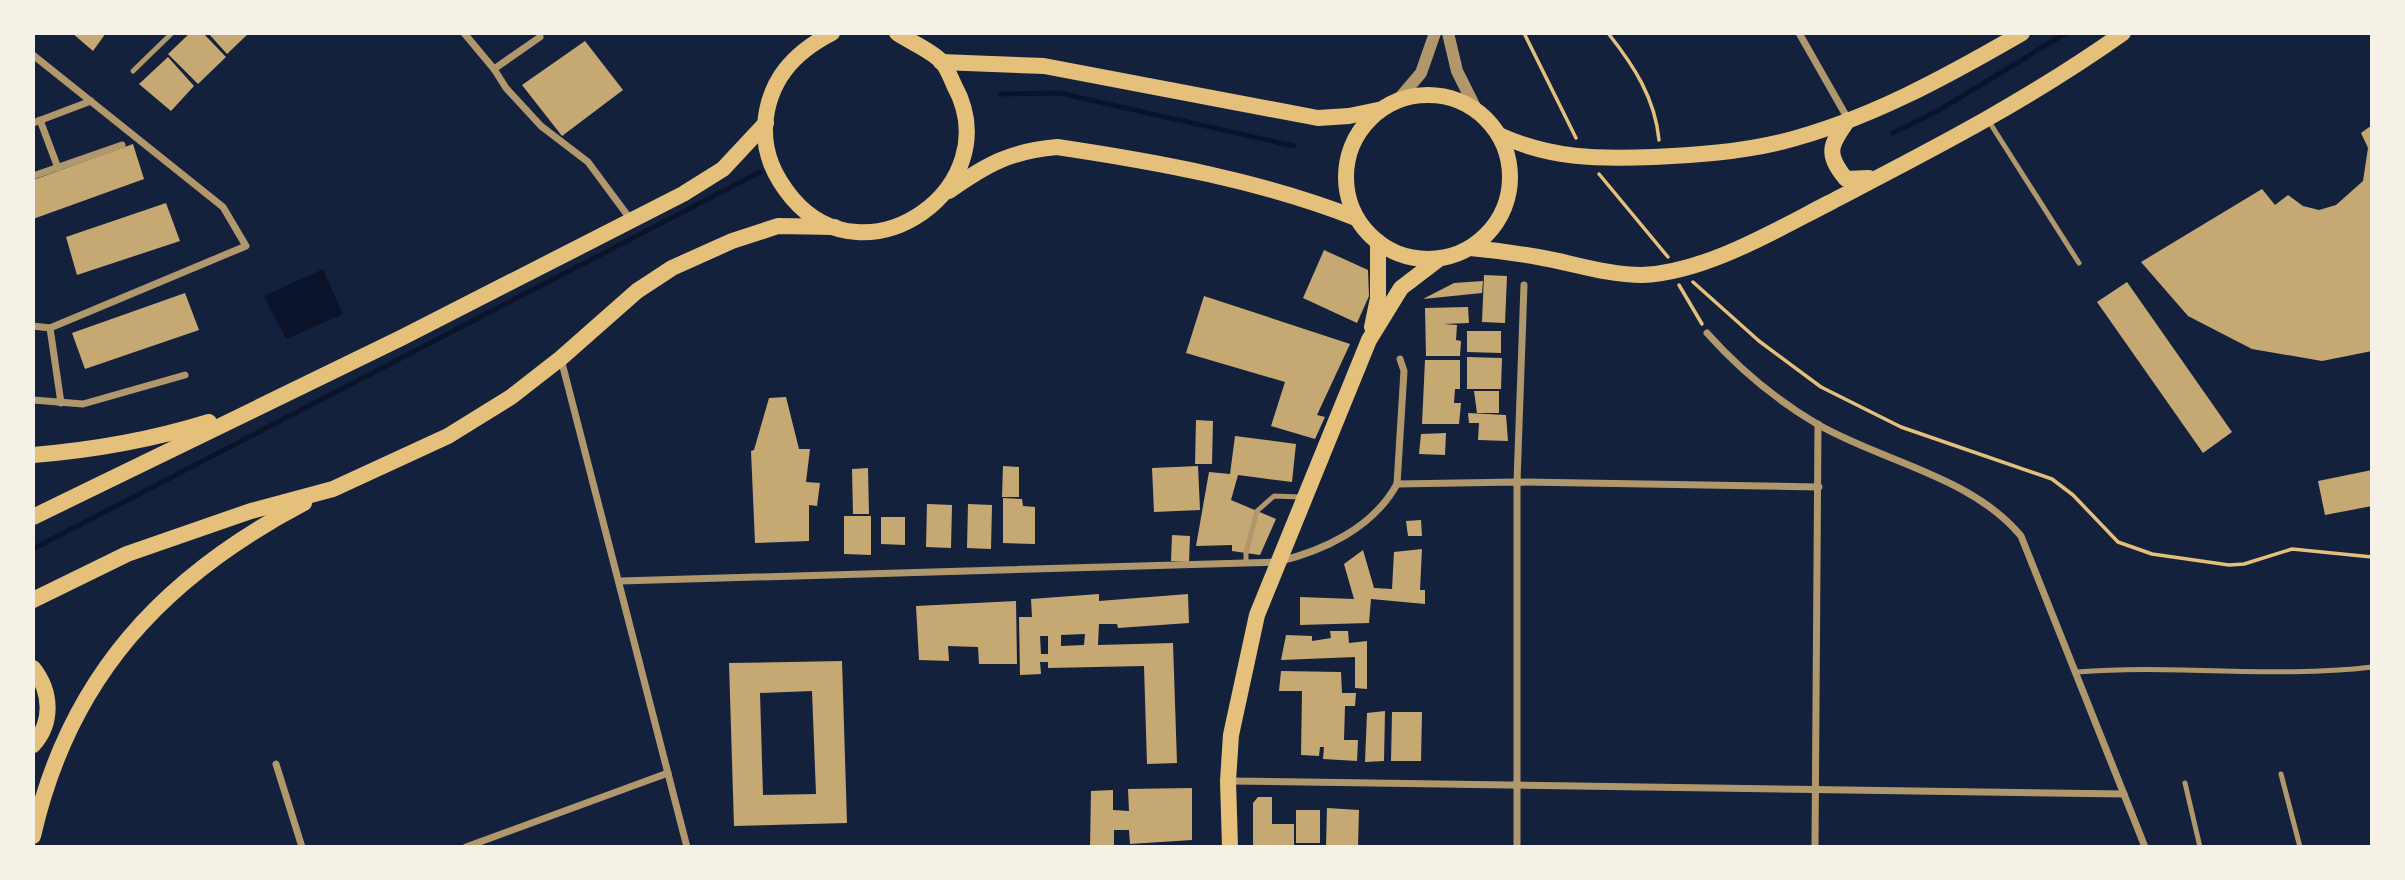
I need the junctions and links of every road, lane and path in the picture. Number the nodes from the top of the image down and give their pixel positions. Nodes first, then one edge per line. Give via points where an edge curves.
1 (172, 33) edge
2 (464, 33) edge
3 (832, 33) edge
4 (897, 33) edge
5 (1435, 33) edge
6 (1448, 33) edge
7 (1524, 33) edge
8 (1608, 33) edge
9 (1799, 33) edge
10 (2022, 33) edge
11 (2123, 33) edge
12 (540, 37) dead end
13 (33, 55) edge
14 (942, 62) junction
15 (494, 69) junction
16 (133, 71) dead end
17 (1398, 100) junction
18 (91, 102) junction
19 (1380, 110) junction
20 (1478, 111) junction
21 (1848, 120) junction
22 (1989, 120) junction
23 (37, 121) edge
24 (766, 122) junction
25 (1499, 135) junction
26 (1577, 141) dead end
27 (122, 145) dead end
28 (1657, 157) junction
29 (58, 168) junction
30 (1597, 169) dead end
31 (33, 176) edge
32 (1880, 177) junction
33 (947, 192) junction
34 (1356, 218) junction
35 (631, 220) junction
36 (835, 227) junction
37 (1378, 242) junction
38 (1469, 248) junction
39 (1439, 259) junction
40 (2079, 263) dead end
41 (1678, 270) junction
42 (1524, 285) dead end
43 (33, 326) edge
44 (50, 328) junction
45 (1707, 333) joint
46 (1369, 340) junction
47 (561, 358) junction
48 (1400, 359) dead end
49 (185, 375) dead end
50 (33, 400) edge
51 (61, 403) junction
52 (258, 407) junction
53 (1818, 424) junction
54 (33, 455) edge
55 (1517, 482) junction
56 (1396, 484) junction
57 (1819, 487) junction
58 (333, 489) junction
59 (1304, 498) junction
60 (33, 517) edge
61 (2372, 557) edge
62 (1277, 562) junction
63 (1246, 563) junction
64 (620, 581) junction
65 (33, 600) edge
66 (2372, 667) edge
67 (33, 668) edge
68 (2077, 672) junction
69 (33, 746) edge
70 (276, 764) dead end
71 (668, 773) junction
72 (2281, 774) dead end
73 (1228, 781) junction
74 (1518, 783) junction
75 (2185, 783) dead end
76 (1816, 787) junction
77 (2124, 794) junction
78 (33, 836) edge
79 (302, 847) edge
80 (466, 847) edge
81 (687, 847) edge
82 (1230, 847) edge
83 (1517, 847) edge
84 (1815, 847) edge
85 (2145, 847) edge
86 (2200, 847) edge
87 (2300, 847) edge

1 - 16 lane
2 - 15 street
3 - 24 main road via 807,46 782,71 767,103
4 - 14 main road
5 - 17 street via 1421,74
6 - 20 street via 1457,71
7 - 26 path
8 - 28 path via 1650,97 1657,118
9 - 21 street
10 - 21 main road via 1947,76
11 - 22 main road
12 - 15 street
13 - 18 street
14 - 19 main road via 1044,66 1318,118
14 - 33 main road via 964,103 965,115 966,150
15 - 35 street via 541,125 588,162
17 - 19 main road
17 - 20 main road via 1416,94 1449,97
18 - 23 street
18 - 44 street via 223,207 246,246
19 - 34 main road via 1362,126 1348,155 1346,187
20 - 25 main road
21 - 28 main road via 1781,142 1712,154
21 - 32 main road via 1833,141 1836,167 1852,181
22 - 32 main road
22 - 40 lane
23 - 29 street
24 - 35 main road via 723,169
24 - 36 main road via 764,142 776,179 801,208
25 - 28 main road via 1530,149 1593,160
25 - 38 main road via 1510,166 1508,198 1494,227
27 - 29 street
29 - 31 street
30 - 41 path
32 - 41 main road via 1759,239
33 - 34 main road via 985,165 1024,150 1057,147 1255,186
33 - 36 main road via 919,217 885,230 859,232
34 - 37 main road
35 - 52 main road
36 - 47 main road via 779,226 672,268 637,291
37 - 39 main road via 1407,257
37 - 46 main road via 1378,298
38 - 39 main road
38 - 41 main road via 1609,272 1643,275
39 - 46 main road via 1401,289
41 - 45 path
41 - 61 path via 1792,367 1844,400 1951,446 2052,479 2118,542 2152,554 2229,565 2292,549
42 - 55 street
43 - 44 street
44 - 51 street
45 - 53 street via 1756,383
46 - 59 main road
47 - 58 main road via 511,397 448,436
47 - 64 street
48 - 56 street via 1404,371
49 - 51 street via 83,404
50 - 51 street
52 - 54 main road via 163,436 99,449
52 - 60 main road
53 - 57 street
53 - 68 street via 1970,495 2004,517 2021,536
55 - 56 street
55 - 57 street
55 - 74 street
56 - 62 street via 1388,499 1364,522 1317,552
57 - 76 street
58 - 65 main road via 251,511 127,554
58 - 78 main road via 267,523 202,565 141,622 103,670 74,720 42,799
59 - 62 main road
59 - 63 lane via 1274,496 1257,511
62 - 63 street
62 - 73 main road via 1242,674
63 - 64 street
64 - 71 street
66 - 68 lane via 2306,672
67 - 69 main road via 45,689 49,711 44,734
68 - 77 street
70 - 79 street
71 - 80 street
71 - 81 street
72 - 87 lane
73 - 74 street
73 - 82 main road
74 - 76 street
74 - 83 street
75 - 86 lane
76 - 77 street
76 - 84 street
77 - 85 street

